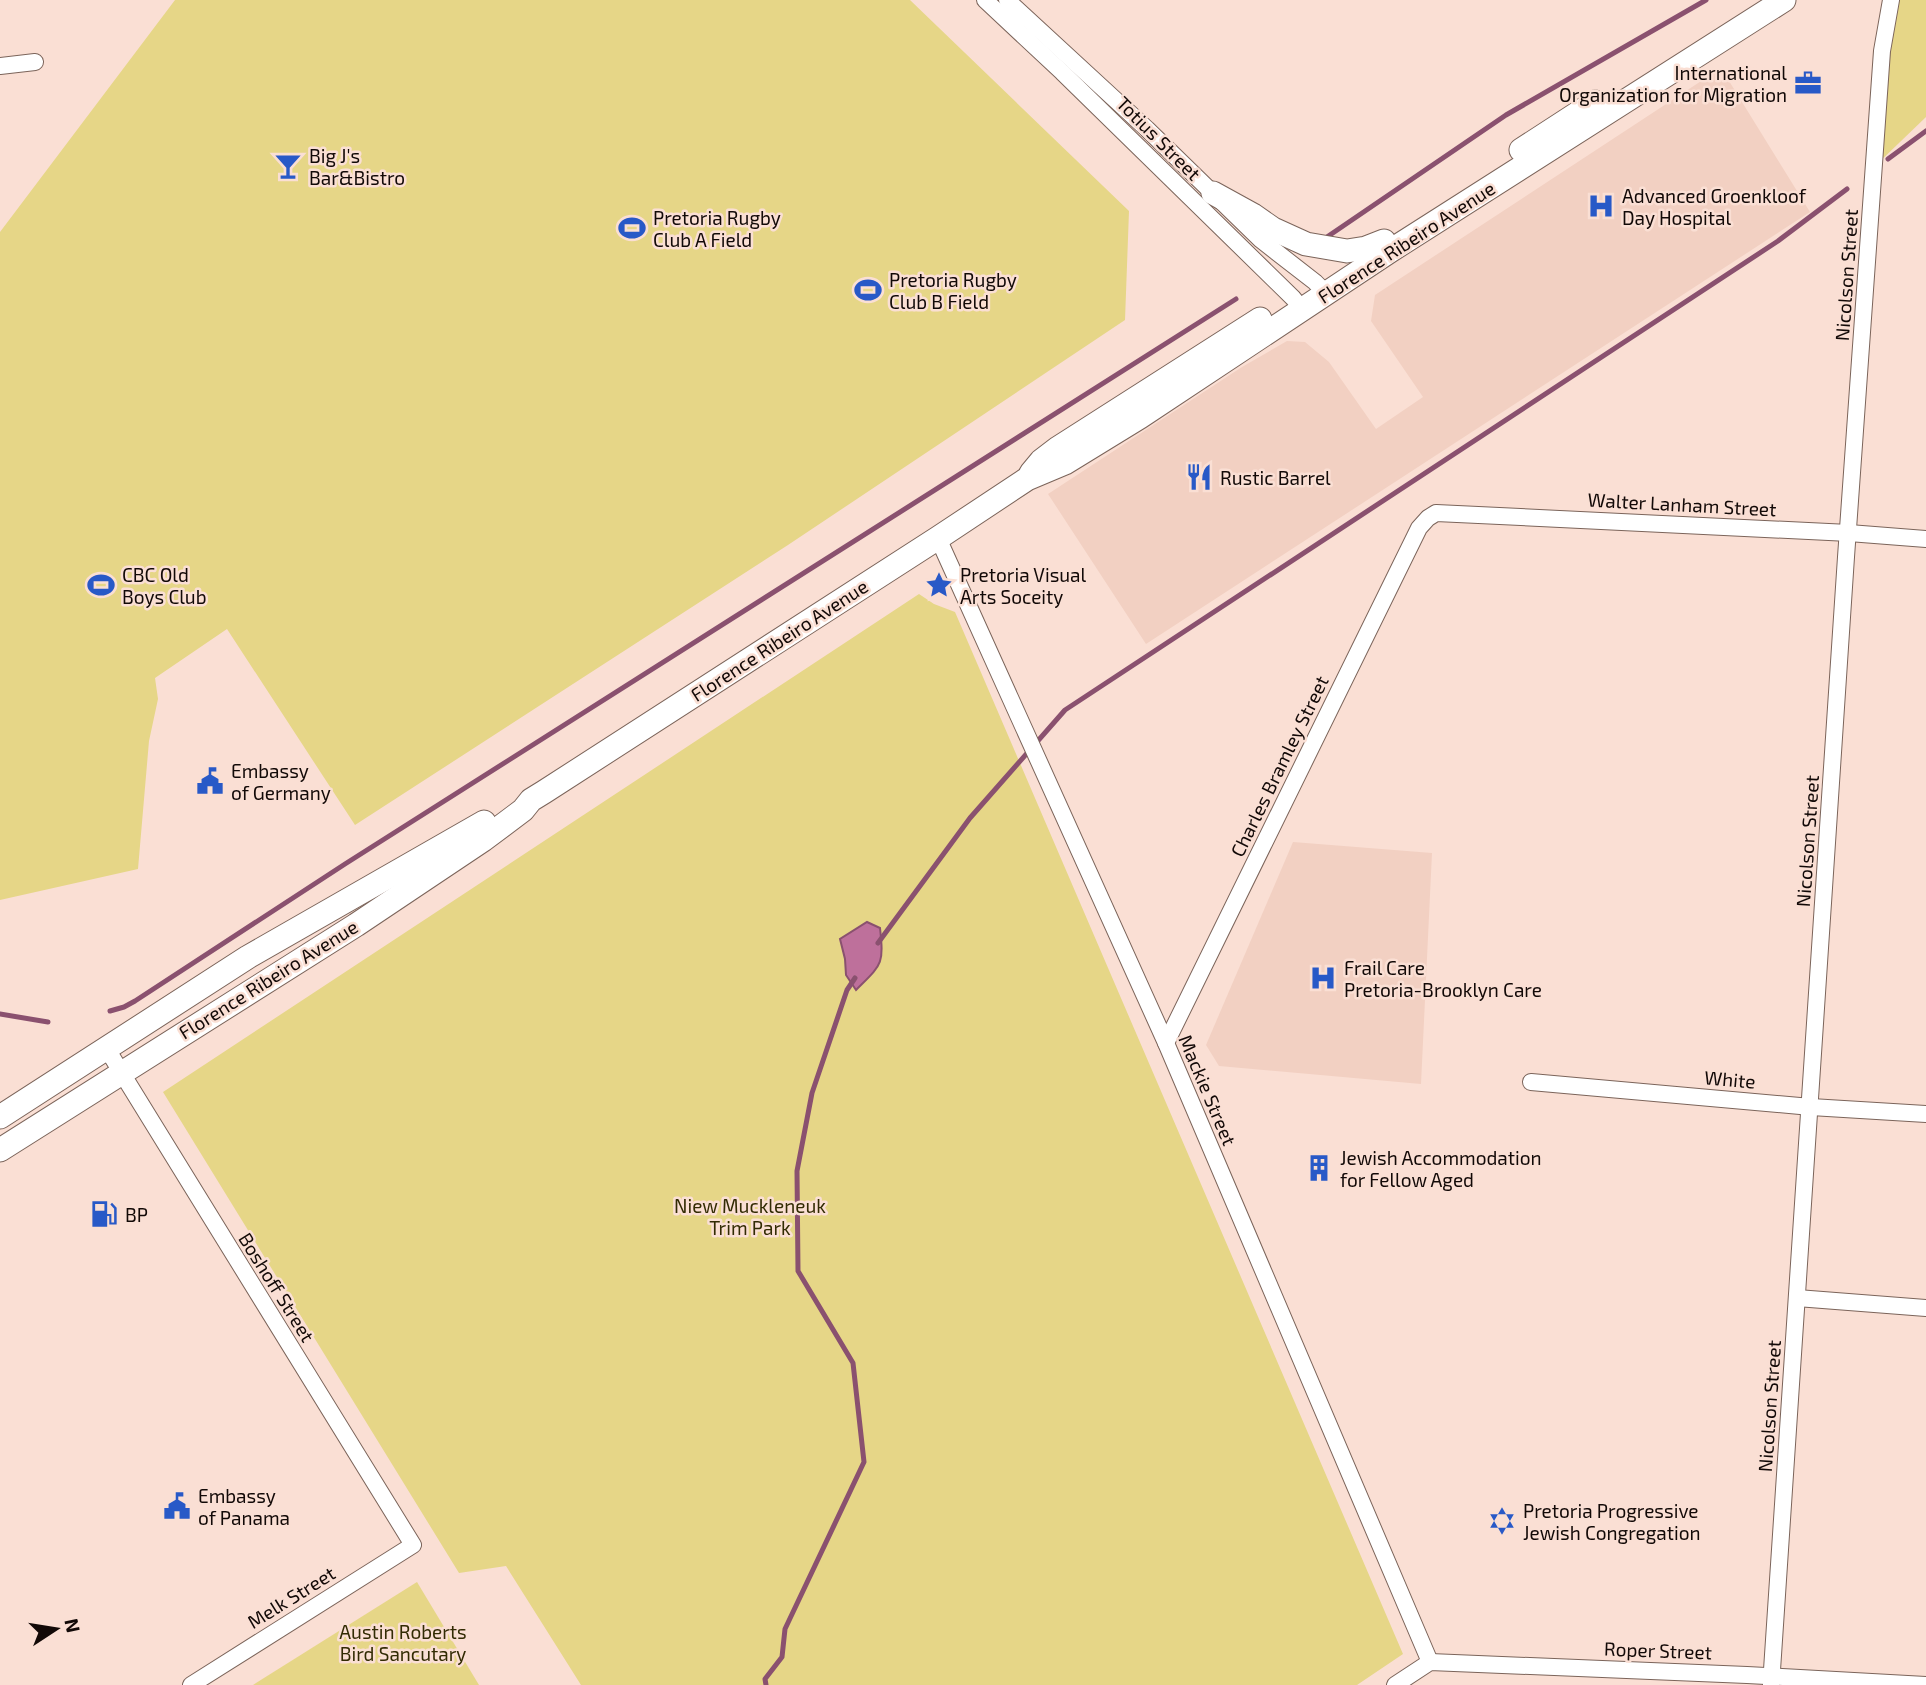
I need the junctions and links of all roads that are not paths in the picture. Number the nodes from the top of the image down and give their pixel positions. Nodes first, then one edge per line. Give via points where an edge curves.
1 (985, 0) edge
2 (1007, 0) edge
3 (1758, 0) edge
4 (1784, 0) edge
5 (1891, 0) edge
6 (35, 62) dead end
7 (0, 66) edge
8 (1213, 193) junction
9 (1384, 241) junction
10 (1321, 288) junction
11 (1297, 304) junction
12 (1436, 513) joint
13 (1849, 533) junction
14 (938, 538) junction
15 (1926, 539) edge
16 (531, 800) junction
17 (1166, 1043) junction
18 (107, 1049) junction
19 (121, 1073) junction
20 (1531, 1082) dead end
21 (1811, 1107) junction
22 (1926, 1114) edge
23 (0, 1117) edge
24 (0, 1150) edge
25 (1797, 1298) junction
26 (1926, 1308) edge
27 (413, 1545) joint
28 (1430, 1662) junction
29 (1772, 1681) edge
30 (191, 1685) edge
31 (1395, 1685) edge
32 (1926, 1685) edge

1 - 11 street, Totius Street
2 - 8 street, Totius Street
3 - 9 main road, Florence Ribeiro Avenue
4 - 10 main road, Florence Ribeiro Avenue
5 - 13 street, Nicolson Street via 1882,51
6 - 7 street
8 - 9 main road via 1306,244 1347,251
8 - 10 street, Totius Street via 1261,240
9 - 10 main road, Florence Ribeiro Avenue
10 - 11 main road, Florence Ribeiro Avenue
11 - 14 main road, Florence Ribeiro Avenue via 1058,448 1027,479
12 - 13 street, Walter Lanham Street
12 - 17 street, Charles Bramley Street via 1419,528
13 - 15 street, Walter Lanham Street
13 - 21 street, Nicolson Street
14 - 16 main road, Florence Ribeiro Avenue
14 - 17 street, Mackie Street
16 - 18 main road, Florence Ribeiro Avenue via 492,817 248,957
16 - 19 main road, Florence Ribeiro Avenue via 483,840 414,886
17 - 28 street, Mackie Street
18 - 19 street, Boshoff Street
18 - 23 main road, Florence Ribeiro Avenue
19 - 24 main road, Florence Ribeiro Avenue
19 - 27 street, Boshoff Street
20 - 21 street, White
21 - 22 street, White
21 - 25 street, Nicolson Street
25 - 26 street
25 - 29 street, Nicolson Street
27 - 30 street, Melk Street
28 - 29 street, Roper Street
28 - 31 street
29 - 32 street, Roper Street

